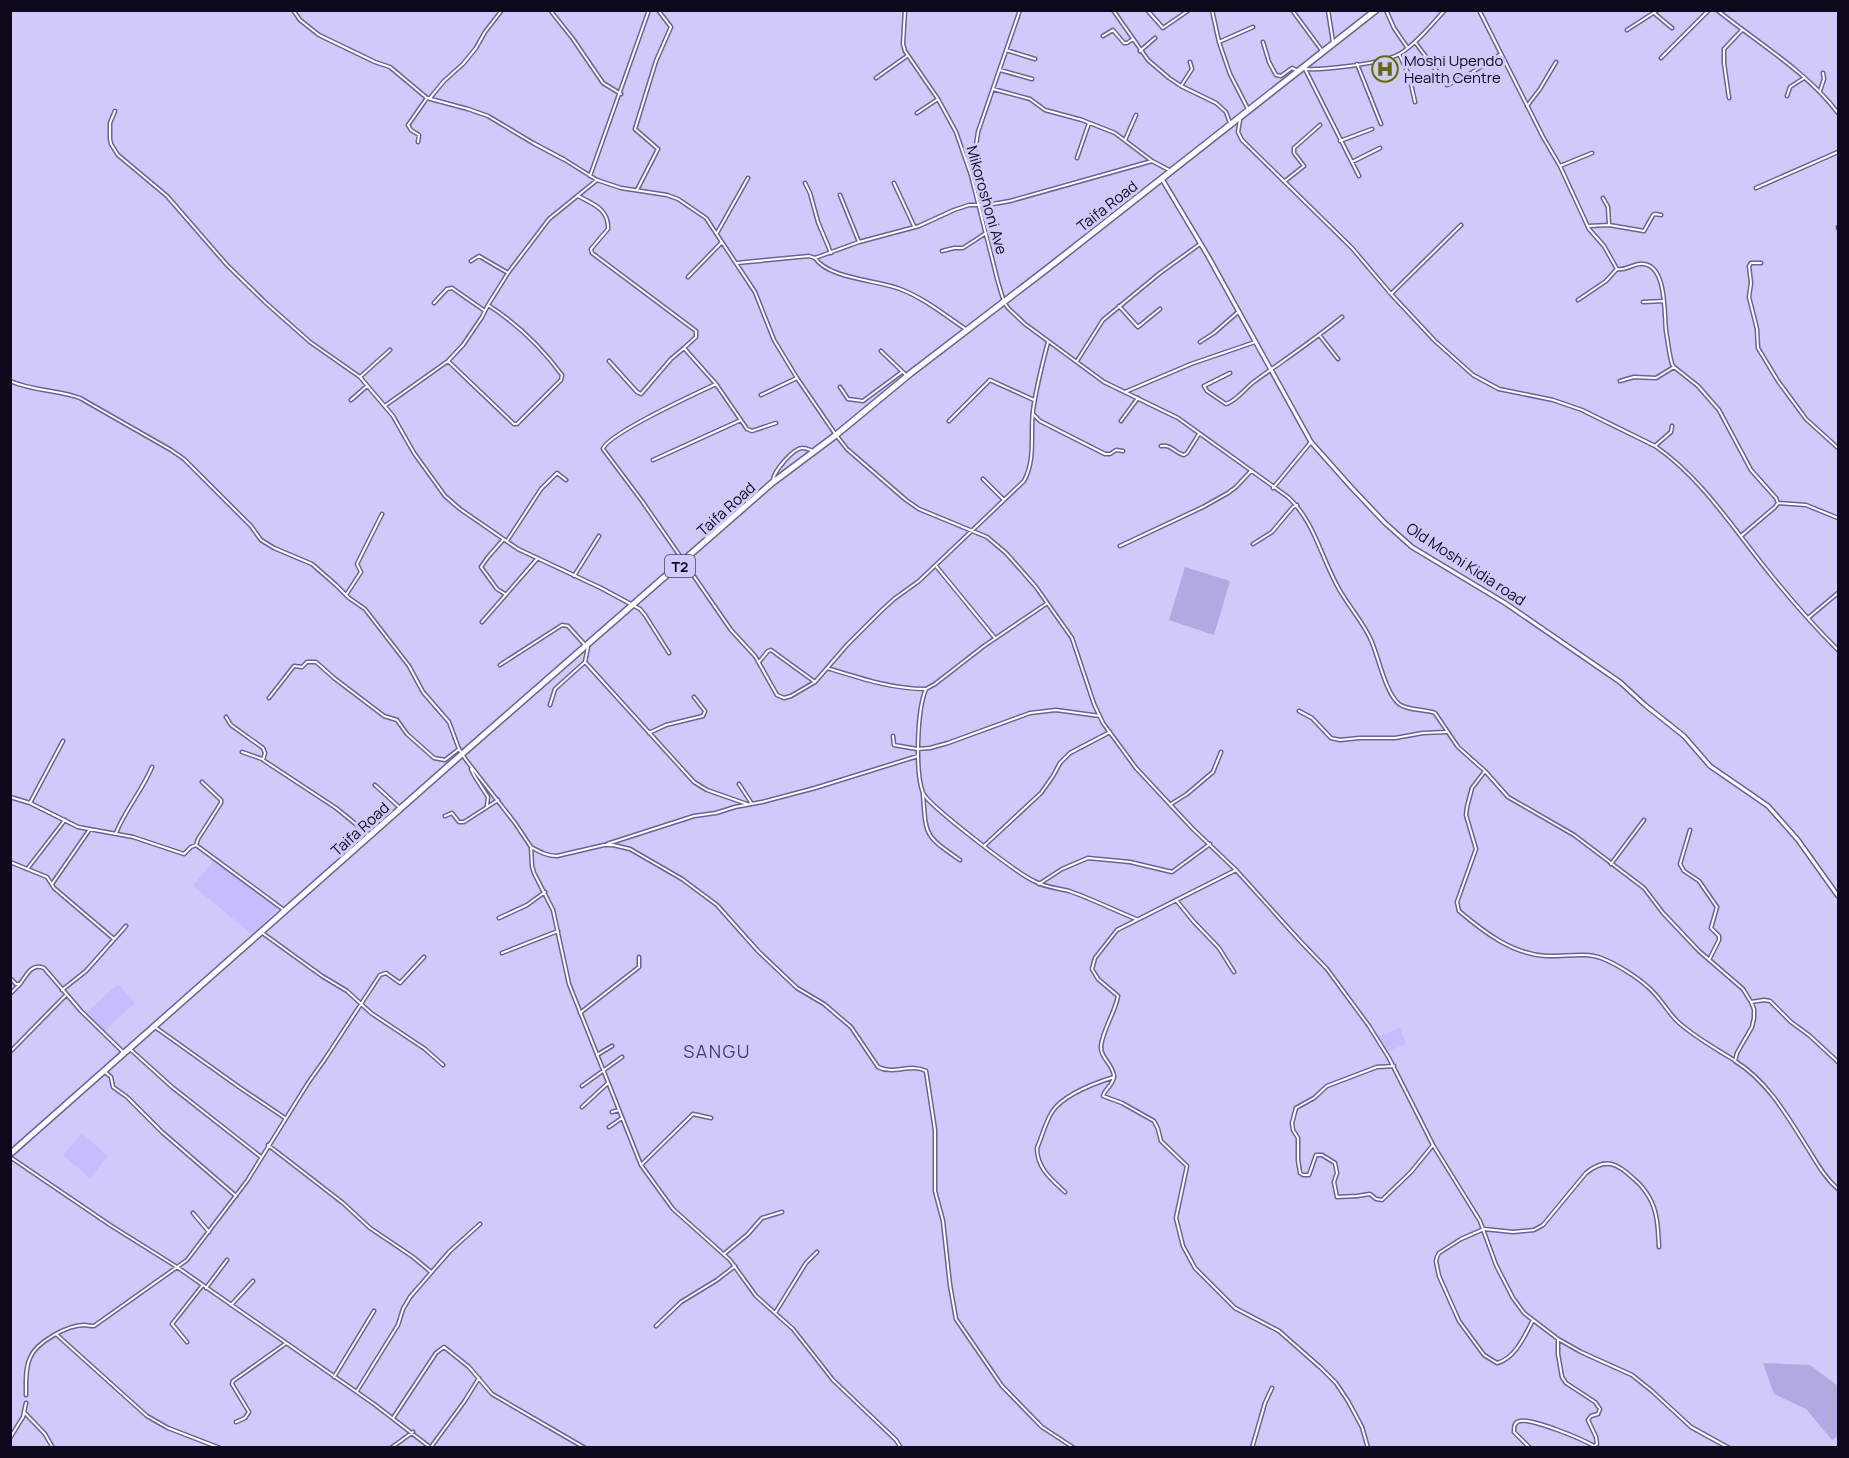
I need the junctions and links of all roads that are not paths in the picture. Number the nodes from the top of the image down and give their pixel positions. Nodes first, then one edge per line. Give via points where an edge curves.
1 (293, 10) edge
2 (502, 10) edge
3 (550, 10) edge
4 (649, 10) edge
5 (658, 10) edge
6 (905, 10) edge
7 (1020, 10) edge
8 (1113, 10) edge
9 (1190, 10) edge
10 (1212, 10) edge
11 (1293, 10) edge
12 (1328, 10) edge
13 (1386, 10) edge
14 (1445, 10) edge
15 (1479, 10) edge
16 (1658, 10) edge
17 (1709, 10) edge
18 (1717, 10) edge
19 (1148, 11) edge
20 (1374, 11) edge
21 (1654, 13) junction
22 (1253, 27) dead end
23 (1672, 28) dead end
24 (1627, 30) dead end
25 (1742, 30) junction
26 (1103, 36) dead end
27 (1155, 38) dead end
28 (1133, 39) junction
29 (1219, 42) junction
30 (1263, 42) dead end
31 (1414, 42) junction
32 (1333, 44) junction
33 (1408, 48) junction
34 (1006, 50) junction
35 (1140, 51) junction
36 (1323, 52) junction
37 (1399, 54) junction
38 (1501, 54) junction
39 (907, 56) junction
40 (1661, 58) dead end
41 (1035, 59) dead end
42 (1191, 62) dead end
43 (1556, 62) dead end
44 (1356, 64) junction
45 (1000, 70) junction
46 (1301, 70) junction
47 (1823, 74) dead end
48 (876, 78) dead end
49 (1804, 78) junction
50 (1032, 79) dead end
51 (1181, 86) junction
52 (993, 89) junction
53 (1820, 91) junction
54 (621, 94) junction
55 (1787, 96) dead end
56 (1728, 98) dead end
57 (428, 99) junction
58 (938, 99) junction
59 (1415, 102) dead end
60 (1527, 105) junction
61 (1249, 110) junction
62 (116, 111) dead end
63 (917, 113) dead end
64 (1839, 113) edge
65 (1136, 115) dead end
66 (1239, 117) junction
67 (1089, 123) junction
68 (1230, 123) junction
69 (1381, 124) dead end
70 (1320, 125) dead end
71 (1372, 129) dead end
72 (1125, 140) junction
73 (1340, 141) junction
74 (418, 142) dead end
75 (1380, 148) dead end
76 (1839, 152) edge
77 (1592, 153) dead end
78 (1077, 158) dead end
79 (1152, 161) junction
80 (1352, 162) junction
81 (1560, 166) junction
82 (1171, 171) junction
83 (971, 175) junction
84 (590, 176) junction
85 (1359, 176) dead end
86 (748, 178) dead end
87 (1162, 179) junction
88 (597, 180) junction
89 (1285, 181) junction
90 (805, 183) dead end
91 (894, 183) dead end
92 (1756, 188) dead end
93 (637, 190) junction
94 (840, 195) dead end
95 (578, 196) junction
96 (1603, 198) dead end
97 (978, 204) junction
98 (1661, 215) dead end
99 (1461, 225) dead end
100 (1609, 225) junction
101 (1588, 226) junction
102 (915, 227) junction
103 (717, 233) junction
104 (986, 233) junction
105 (722, 242) junction
106 (859, 242) junction
107 (1200, 244) junction
108 (942, 251) dead end
109 (831, 253) junction
110 (815, 258) junction
111 (471, 261) dead end
112 (737, 263) junction
113 (1761, 263) dead end
114 (1617, 269) junction
115 (508, 273) junction
116 (688, 277) dead end
117 (1391, 294) junction
118 (1578, 300) dead end
119 (1664, 301) junction
120 (1004, 302) junction
121 (1643, 302) dead end
122 (434, 303) dead end
123 (488, 305) junction
124 (1119, 306) junction
125 (1160, 309) dead end
126 (485, 311) junction
127 (1238, 312) junction
128 (1342, 317) dead end
129 (967, 330) junction
130 (1320, 336) junction
131 (1048, 342) junction
132 (1200, 342) dead end
133 (1255, 342) junction
134 (684, 348) junction
135 (390, 350) dead end
136 (881, 351) dead end
137 (1338, 359) dead end
138 (448, 361) junction
139 (609, 361) dead end
140 (1077, 362) junction
141 (1674, 367) junction
142 (1271, 371) junction
143 (1230, 373) dead end
144 (904, 374) junction
145 (360, 377) junction
146 (797, 378) junction
147 (10, 381) edge
148 (1620, 381) dead end
149 (716, 384) junction
150 (367, 386) junction
151 (840, 387) dead end
152 (1125, 392) junction
153 (760, 395) dead end
154 (1138, 398) junction
155 (351, 400) dead end
156 (1034, 400) junction
157 (385, 406) junction
158 (1032, 414) junction
159 (741, 420) junction
160 (1121, 421) dead end
161 (949, 422) dead end
162 (776, 423) dead end
163 (1672, 426) dead end
164 (1199, 434) junction
165 (836, 435) junction
166 (1311, 442) junction
167 (1161, 446) dead end
168 (1655, 446) junction
169 (1839, 448) edge
170 (813, 451) junction
171 (1123, 451) dead end
172 (653, 460) dead end
173 (1251, 471) junction
174 (983, 479) dead end
175 (566, 480) dead end
176 (772, 483) junction
177 (1273, 488) junction
178 (1004, 500) junction
179 (1778, 503) junction
180 (1297, 505) junction
181 (382, 514) dead end
182 (1839, 518) edge
183 (973, 531) junction
184 (598, 536) dead end
185 (1741, 536) junction
186 (505, 540) junction
187 (1253, 544) dead end
188 (1120, 546) dead end
189 (537, 559) junction
190 (684, 562) junction
191 (936, 566) junction
192 (574, 576) junction
193 (1839, 592) edge
194 (505, 594) junction
195 (346, 595) junction
196 (1047, 603) junction
197 (633, 604) junction
198 (1808, 618) junction
199 (482, 622) dead end
200 (996, 638) junction
201 (587, 645) junction
202 (1839, 650) edge
203 (669, 653) dead end
204 (585, 662) junction
205 (759, 662) junction
206 (501, 665) dead end
207 (827, 668) junction
208 (815, 681) junction
209 (926, 689) junction
210 (694, 697) dead end
211 (269, 698) dead end
212 (550, 705) dead end
213 (1299, 711) dead end
214 (1100, 716) junction
215 (226, 717) dead end
216 (1110, 732) junction
217 (1447, 732) junction
218 (649, 733) junction
219 (893, 736) dead end
220 (63, 741) dead end
221 (917, 749) junction
222 (461, 751) junction
223 (243, 752) dead end
224 (1221, 752) dead end
225 (918, 756) junction
226 (262, 759) junction
227 (471, 766) junction
228 (152, 767) dead end
229 (1485, 771) junction
230 (202, 782) dead end
231 (739, 784) dead end
232 (375, 785) dead end
233 (923, 794) junction
234 (10, 797) edge
235 (498, 800) junction
236 (30, 803) junction
237 (749, 804) junction
238 (1171, 804) junction
239 (486, 807) junction
240 (401, 809) junction
241 (445, 816) dead end
242 (65, 820) junction
243 (1644, 820) dead end
244 (90, 829) junction
245 (1690, 830) dead end
246 (116, 833) junction
247 (370, 837) junction
248 (1210, 844) junction
249 (196, 845) junction
250 (604, 845) junction
251 (984, 846) junction
252 (531, 848) junction
253 (960, 860) dead end
254 (10, 862) edge
255 (1611, 864) junction
256 (28, 868) junction
257 (1236, 870) junction
258 (1039, 884) junction
259 (52, 885) junction
260 (545, 892) junction
261 (1839, 896) edge
262 (1176, 900) junction
263 (286, 911) junction
264 (500, 918) dead end
265 (1136, 919) junction
266 (126, 926) dead end
267 (558, 930) junction
268 (261, 932) junction
269 (114, 939) junction
270 (502, 952) dead end
271 (424, 957) dead end
272 (639, 957) dead end
273 (1710, 960) junction
274 (1234, 972) dead end
275 (10, 978) edge
276 (20, 984) junction
277 (62, 990) junction
278 (10, 994) edge
279 (66, 995) junction
280 (1751, 1002) junction
281 (362, 1004) junction
282 (580, 1013) junction
283 (155, 1027) junction
284 (612, 1046) dead end
285 (127, 1051) junction
286 (10, 1052) edge
287 (597, 1055) junction
288 (622, 1057) dead end
289 (1735, 1060) junction
290 (1839, 1062) edge
291 (443, 1065) dead end
292 (1394, 1066) junction
293 (603, 1071) junction
294 (104, 1072) junction
295 (1114, 1077) junction
296 (608, 1083) junction
297 (582, 1086) dead end
298 (582, 1107) dead end
299 (619, 1110) junction
300 (612, 1112) dead end
301 (285, 1118) junction
302 (622, 1118) junction
303 (711, 1118) dead end
304 (609, 1126) dead end
305 (268, 1144) junction
306 (1432, 1145) junction
307 (10, 1155) edge
308 (261, 1157) junction
309 (641, 1165) junction
310 (1839, 1189) edge
311 (1065, 1192) dead end
312 (236, 1196) junction
313 (782, 1212) dead end
314 (193, 1214) dead end
315 (480, 1224) dead end
316 (1484, 1229) junction
317 (209, 1232) junction
318 (1659, 1247) dead end
319 (816, 1252) dead end
320 (724, 1254) junction
321 (227, 1260) dead end
322 (735, 1266) junction
323 (177, 1267) junction
324 (432, 1273) junction
325 (254, 1281) dead end
326 (202, 1285) junction
327 (206, 1288) junction
328 (231, 1305) junction
329 (374, 1311) dead end
330 (775, 1313) junction
331 (1533, 1320) junction
332 (656, 1326) dead end
333 (56, 1334) junction
334 (1558, 1339) junction
335 (187, 1342) dead end
336 (285, 1344) junction
337 (334, 1377) junction
338 (479, 1378) junction
339 (1272, 1388) dead end
340 (356, 1392) junction
341 (26, 1395) dead end
342 (26, 1403) dead end
343 (24, 1412) junction
344 (393, 1418) junction
345 (236, 1422) dead end
346 (412, 1432) junction
347 (10, 1438) edge
348 (431, 1447) edge
349 (53, 1448) edge
350 (220, 1448) edge
351 (391, 1448) edge
352 (585, 1448) edge
353 (901, 1448) edge
354 (1074, 1448) edge
355 (1252, 1448) edge
356 (1368, 1448) edge
357 (1530, 1448) edge
358 (1730, 1448) edge

1 - 57 street via 319,35 390,67
2 - 57 street via 463,64
3 - 54 street via 603,83
4 - 54 street
5 - 93 street via 671,27 635,129 658,149
6 - 39 street, Mikoroshoni Ave via 903,44
7 - 34 street
8 - 28 street
9 - 19 street via 1163,28
10 - 29 street
11 - 36 street
12 - 32 street
13 - 33 street
14 - 31 street
15 - 38 street
16 - 21 street
17 - 40 street
18 - 25 street
20 - 32 highway, Taifa Road / T2
21 - 23 street
21 - 24 street
22 - 29 street
25 - 49 street
25 - 56 street via 1724,49
26 - 28 street via 1113,30 1124,43
27 - 35 street
28 - 35 street
29 - 61 street
30 - 46 street via 1276,75 1292,68
31 - 33 street
31 - 38 street via 1447,85
32 - 36 highway, Taifa Road / T2
33 - 37 street
34 - 41 street
34 - 45 street
35 - 51 street
36 - 46 highway, Taifa Road / T2
37 - 44 street via 1378,62
37 - 59 street
38 - 60 street
39 - 48 street
39 - 58 street, Mikoroshoni Ave
42 - 51 street via 1192,69
43 - 60 street
44 - 46 street
44 - 69 street
45 - 50 street
45 - 52 street
46 - 61 highway, Taifa Road / T2
46 - 73 street
47 - 53 street
49 - 53 street
49 - 55 street via 1790,87
51 - 68 street via 1216,103 1226,112
52 - 67 street via 1030,99 1046,111
52 - 83 street via 977,138
53 - 64 street
54 - 84 street
57 - 74 street via 408,125 419,135
57 - 84 street via 488,116
58 - 63 street
58 - 83 street, Mikoroshoni Ave via 956,132
60 - 81 street
61 - 66 highway, Taifa Road / T2
62 - 145 street via 110,123 110,139 118,155 167,196 226,265 266,303 310,342
65 - 72 street
66 - 68 highway, Taifa Road / T2
66 - 89 street via 1239,136
67 - 72 street
67 - 78 street
68 - 82 highway, Taifa Road / T2
70 - 89 street via 1294,148 1304,166
71 - 73 street
72 - 79 street
73 - 80 street
75 - 80 street
76 - 92 street
77 - 81 street
79 - 82 street
79 - 97 street via 1010,201
80 - 85 street
81 - 101 street
82 - 87 highway, Taifa Road / T2
83 - 97 street, Mikoroshoni Ave
84 - 88 street
86 - 103 street
87 - 107 street, Old Moshi Kidia road
87 - 120 highway, Taifa Road / T2
88 - 93 street
88 - 95 street
89 - 117 street via 1352,248
90 - 109 street
91 - 102 street
93 - 103 street via 678,200 699,212
94 - 106 street
95 - 115 street via 549,219
95 - 134 street via 599,207 607,218 608,229 591,249 592,253 696,331 696,337
96 - 100 street
97 - 102 street
97 - 104 street, Mikoroshoni Ave
98 - 100 street via 1653,215 1644,231
99 - 117 street
100 - 101 street
101 - 114 street
102 - 106 street
103 - 105 street
104 - 108 street via 963,248
104 - 120 street, Mikoroshoni Ave
105 - 112 street
105 - 116 street
106 - 109 street
107 - 124 street
107 - 127 street, Old Moshi Kidia road
109 - 110 street
110 - 112 street
110 - 129 street via 844,276 900,289
111 - 115 street via 479,256
112 - 146 street
113 - 169 street via 1751,262 1749,270 1749,303 1758,348 1806,419
114 - 118 street
114 - 119 street via 1639,264 1651,266 1659,277
115 - 123 street
117 - 168 street via 1464,368 1490,385 1582,410
119 - 121 street
119 - 141 street
120 - 129 highway, Taifa Road / T2
120 - 131 street
122 - 126 street via 452,288
123 - 126 street
123 - 138 street via 506,316 542,350 562,375 561,380 514,424
124 - 125 street via 1138,327
124 - 140 street via 1103,320
126 - 138 street
127 - 132 street
127 - 133 street, Old Moshi Kidia road
128 - 130 street
129 - 144 highway, Taifa Road / T2
130 - 137 street
130 - 142 street
131 - 140 street
131 - 156 street
133 - 142 street, Old Moshi Kidia road
133 - 152 street
134 - 139 street via 641,394
134 - 149 street
135 - 145 street
136 - 144 street
138 - 157 street
140 - 152 street
141 - 148 street via 1656,378
141 - 179 street via 1719,410 1751,470
142 - 143 street via 1226,404 1204,386
142 - 166 street, Old Moshi Kidia road
144 - 151 street via 863,401 848,399
144 - 165 highway, Taifa Road / T2
145 - 150 street
146 - 153 street
146 - 165 street
147 - 195 street via 80,398 171,450 261,540 312,564
149 - 159 street
149 - 190 street via 623,431 603,447
150 - 155 street
150 - 157 street
152 - 154 street
154 - 160 street
154 - 164 street via 1178,418
156 - 158 street
156 - 161 street via 990,380
157 - 186 street via 445,496
158 - 171 street via 1105,454
158 - 178 street via 1028,472
159 - 162 street via 752,431
159 - 172 street
163 - 168 street via 1671,432
164 - 167 street via 1184,454
164 - 173 street
165 - 170 highway, Taifa Road / T2
165 - 183 street via 906,500
166 - 177 street
166 - 261 street, Old Moshi Kidia road via 1412,547 1609,673 1684,736 1710,766 1768,806
168 - 185 street via 1683,469
170 - 176 highway, Taifa Road / T2
170 - 176 street via 799,449 776,471
173 - 177 street
173 - 188 street via 1228,493
174 - 178 street
175 - 186 street via 557,473 547,482
176 - 190 highway, Taifa Road / T2
177 - 180 street
178 - 183 street
179 - 182 street via 1806,505
179 - 185 street
180 - 187 street via 1272,532
180 - 217 street via 1313,530 1337,587 1369,635 1394,697 1407,708 1435,713
181 - 195 street via 359,558 361,572
183 - 191 street
183 - 196 street via 1006,553
184 - 192 street
185 - 198 street
186 - 189 street
186 - 194 street via 481,567
189 - 192 street
189 - 194 street
190 - 197 highway, Taifa Road / T2
190 - 205 street via 731,630
191 - 200 street
191 - 207 street via 881,611
192 - 197 street
193 - 198 street
194 - 199 street
195 - 222 street via 365,609 396,648 423,692 449,722
196 - 200 street
196 - 214 street via 1072,638
197 - 201 highway, Taifa Road / T2
197 - 203 street via 645,615
198 - 202 street
200 - 209 street
201 - 204 street
201 - 206 street via 562,625
201 - 222 highway, Taifa Road / T2
204 - 212 street via 555,689
204 - 218 street
205 - 208 street via 771,650
205 - 208 street via 781,698
207 - 208 street
207 - 209 street via 906,689
209 - 221 street
210 - 218 street via 705,711 703,716
211 - 222 street via 294,666 316,662 384,716 397,720 434,758 445,760
213 - 217 street via 1335,740
214 - 216 street
214 - 221 street via 1056,710 1030,713 948,743
215 - 226 street via 263,748
216 - 238 street via 1136,768
216 - 251 street via 1070,753 1041,793
217 - 229 street
218 - 237 street via 694,782
219 - 221 street via 894,745
220 - 236 street
221 - 225 street
222 - 227 street
222 - 240 highway, Taifa Road / T2
223 - 226 street
224 - 238 street via 1213,772
225 - 233 street
225 - 237 street
226 - 247 street via 336,808
227 - 235 street
227 - 239 street via 488,798
228 - 246 street
229 - 255 street via 1508,797 1574,835
229 - 289 street via 1472,788 1467,807 1476,849 1457,902 1459,911 1513,948 1545,956 1591,956 1606,961 1648,987 1678,1022 1703,1042
230 - 249 street via 221,803
231 - 237 street
232 - 240 street
233 - 251 street
233 - 253 street via 928,835
234 - 236 street
235 - 239 street
235 - 252 street
236 - 242 street
237 - 250 street via 694,816
238 - 248 street
239 - 241 street via 462,823 452,813
240 - 247 highway, Taifa Road / T2
242 - 244 street
242 - 256 street
243 - 255 street
244 - 246 street
244 - 259 street
245 - 273 street via 1680,864 1699,881 1717,908 1711,928 1719,940
246 - 249 street via 184,854
247 - 263 highway, Taifa Road / T2
248 - 257 street
248 - 258 street via 1172,872 1088,858
249 - 263 street
250 - 252 street via 557,856
250 - 354 street via 630,849 717,905 772,966 851,1027 881,1069 926,1071 937,1151 935,1191 943,1221 955,1316 1002,1386 1042,1427
251 - 258 street
252 - 260 street via 532,866
254 - 256 street
255 - 273 street via 1644,888 1662,913
256 - 259 street via 47,877
257 - 262 street
257 - 292 street via 1327,969
258 - 265 street
259 - 269 street
260 - 264 street
260 - 267 street
262 - 265 street
262 - 274 street via 1219,948
263 - 268 highway, Taifa Road / T2
265 - 295 street via 1117,930 1092,964 1095,974 1118,996 1101,1049
266 - 269 street
267 - 270 street
267 - 282 street via 565,969
268 - 281 street
268 - 283 highway, Taifa Road / T2
269 - 277 street via 82,976
271 - 281 street via 400,982 383,973
272 - 282 street via 639,968
273 - 280 street via 1743,989
275 - 276 street
276 - 277 street via 32,968 39,966
276 - 278 street
277 - 279 street
279 - 285 street via 99,1030
279 - 286 street
280 - 289 street via 1752,1027
280 - 290 street via 1770,1001
281 - 291 street
281 - 301 street
282 - 287 street
283 - 285 highway, Taifa Road / T2
283 - 301 street
284 - 287 street
285 - 294 highway, Taifa Road / T2
285 - 308 street
287 - 293 street
288 - 293 street
289 - 310 street via 1769,1091 1826,1176
292 - 306 street
292 - 306 street via 1377,1067 1327,1086 1296,1107 1292,1123 1298,1138 1300,1173 1309,1175 1316,1155 1322,1155 1335,1163 1337,1197 1370,1194 1382,1200 1412,1172
293 - 296 street
293 - 297 street
294 - 307 highway, Taifa Road / T2
294 - 312 street via 111,1077 113,1087
295 - 311 street via 1067,1098 1050,1117 1037,1148 1038,1156 1044,1172
295 - 356 street via 1103,1096 1154,1121 1161,1140 1187,1166 1176,1218 1183,1246 1195,1268 1235,1308 1279,1331 1336,1383 1362,1427
296 - 298 street
296 - 299 street
299 - 300 street
299 - 302 street
301 - 305 street
302 - 304 street
302 - 309 street
303 - 309 street via 693,1114
305 - 308 street
305 - 324 street
306 - 316 street
307 - 323 street
308 - 312 street
309 - 320 street via 673,1209
312 - 317 street
313 - 320 street via 762,1218
314 - 317 street
315 - 324 street
316 - 318 street via 1533,1230 1543,1225 1591,1169 1616,1164 1650,1197 1658,1221
316 - 331 street via 1513,1298
316 - 331 street via 1461,1239 1437,1257 1439,1276 1459,1321 1484,1355 1497,1363 1512,1354
317 - 323 street
319 - 330 street
320 - 322 street
321 - 327 street
322 - 330 street via 756,1296
322 - 332 street via 681,1302
323 - 326 street
323 - 333 street via 93,1326 83,1324
324 - 340 street via 406,1303 398,1325
325 - 328 street
326 - 327 street
326 - 335 street via 171,1324
327 - 328 street
328 - 336 street
329 - 337 street
330 - 353 street via 793,1329 833,1380
331 - 334 street
333 - 341 street via 30,1356
333 - 350 street via 147,1416
334 - 357 street via 1562,1377 1600,1409 1588,1420 1597,1444 1532,1422 1516,1422 1514,1432
334 - 358 street via 1632,1375 1691,1427
336 - 337 street
336 - 345 street via 232,1381 249,1412
337 - 340 street
338 - 344 street via 442,1347
338 - 348 street
338 - 352 street via 499,1400
339 - 355 street
340 - 344 street
342 - 343 street
343 - 347 street
343 - 349 street
344 - 346 street
346 - 348 street
346 - 351 street

